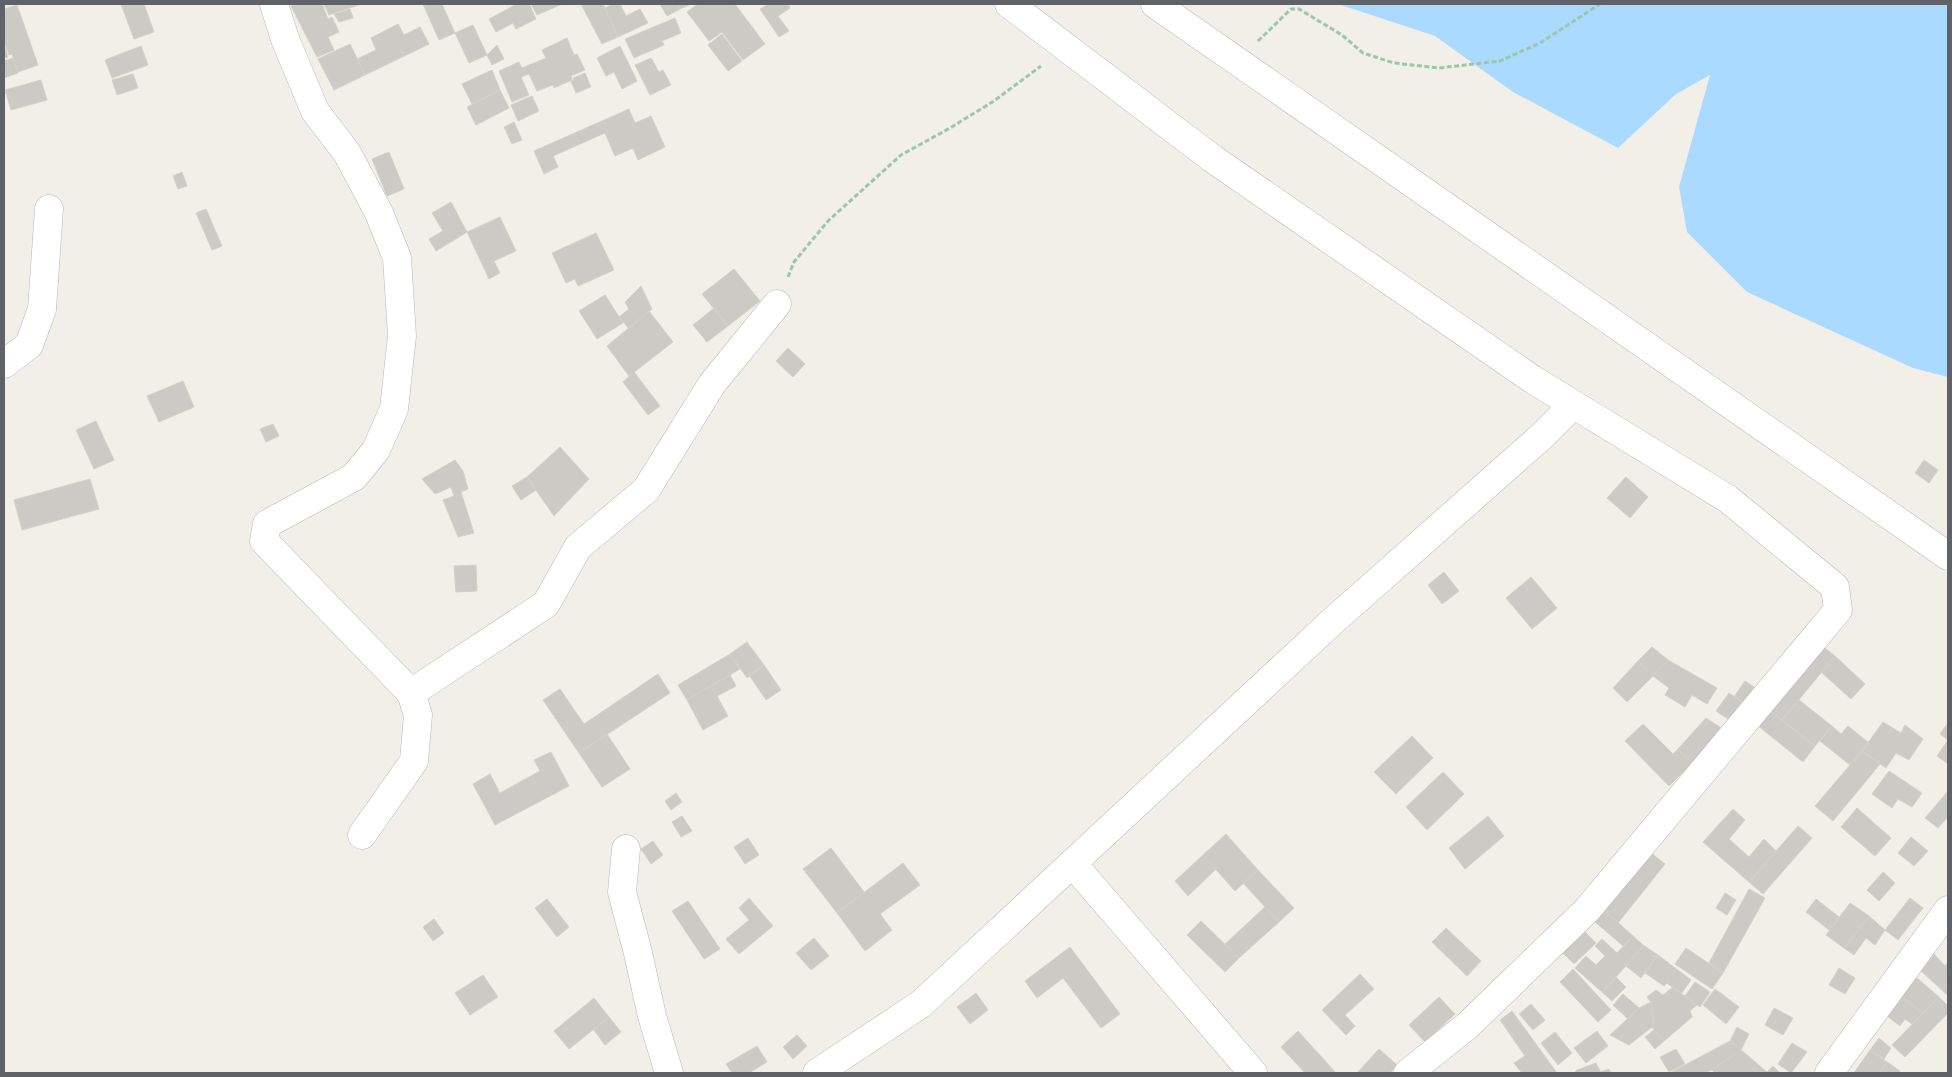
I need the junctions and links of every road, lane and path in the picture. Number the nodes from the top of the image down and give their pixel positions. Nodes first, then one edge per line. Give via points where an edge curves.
1 (274, 4) edge
2 (1009, 4) edge
3 (1155, 4) edge
4 (1600, 4) edge
5 (1065, 48) junction
6 (1238, 62) junction
7 (49, 209) dead end
8 (777, 304) joint
9 (4, 364) edge
10 (1573, 405) junction
11 (1948, 556) edge
12 (411, 693) junction
13 (362, 834) dead end
14 (626, 850) dead end
15 (1072, 863) junction
16 (1948, 910) edge
17 (669, 1073) edge
18 (817, 1073) edge
19 (1253, 1073) edge
20 (1408, 1073) edge
21 (1829, 1073) edge

1 - 12 street via 315,111 347,153 379,213 397,258 402,336 394,408 376,450 354,477 267,524 264,541
2 - 5 street
3 - 6 street
4 - 6 path via 1540,43 1500,61 1439,68 1394,63 1363,53 1300,8 1291,9
5 - 8 path via 994,101 901,155 828,221 794,262
5 - 10 street via 1214,159 1523,374
6 - 11 street
7 - 9 street via 42,309 29,345
8 - 12 street via 712,384 646,490 578,547 546,604
10 - 15 street via 1334,620
10 - 20 street via 1728,499 1835,587 1838,610 1587,910 1467,1026
12 - 13 street via 418,715 414,761
14 - 17 street via 622,892
15 - 18 street via 921,1004
15 - 19 street
16 - 21 street

